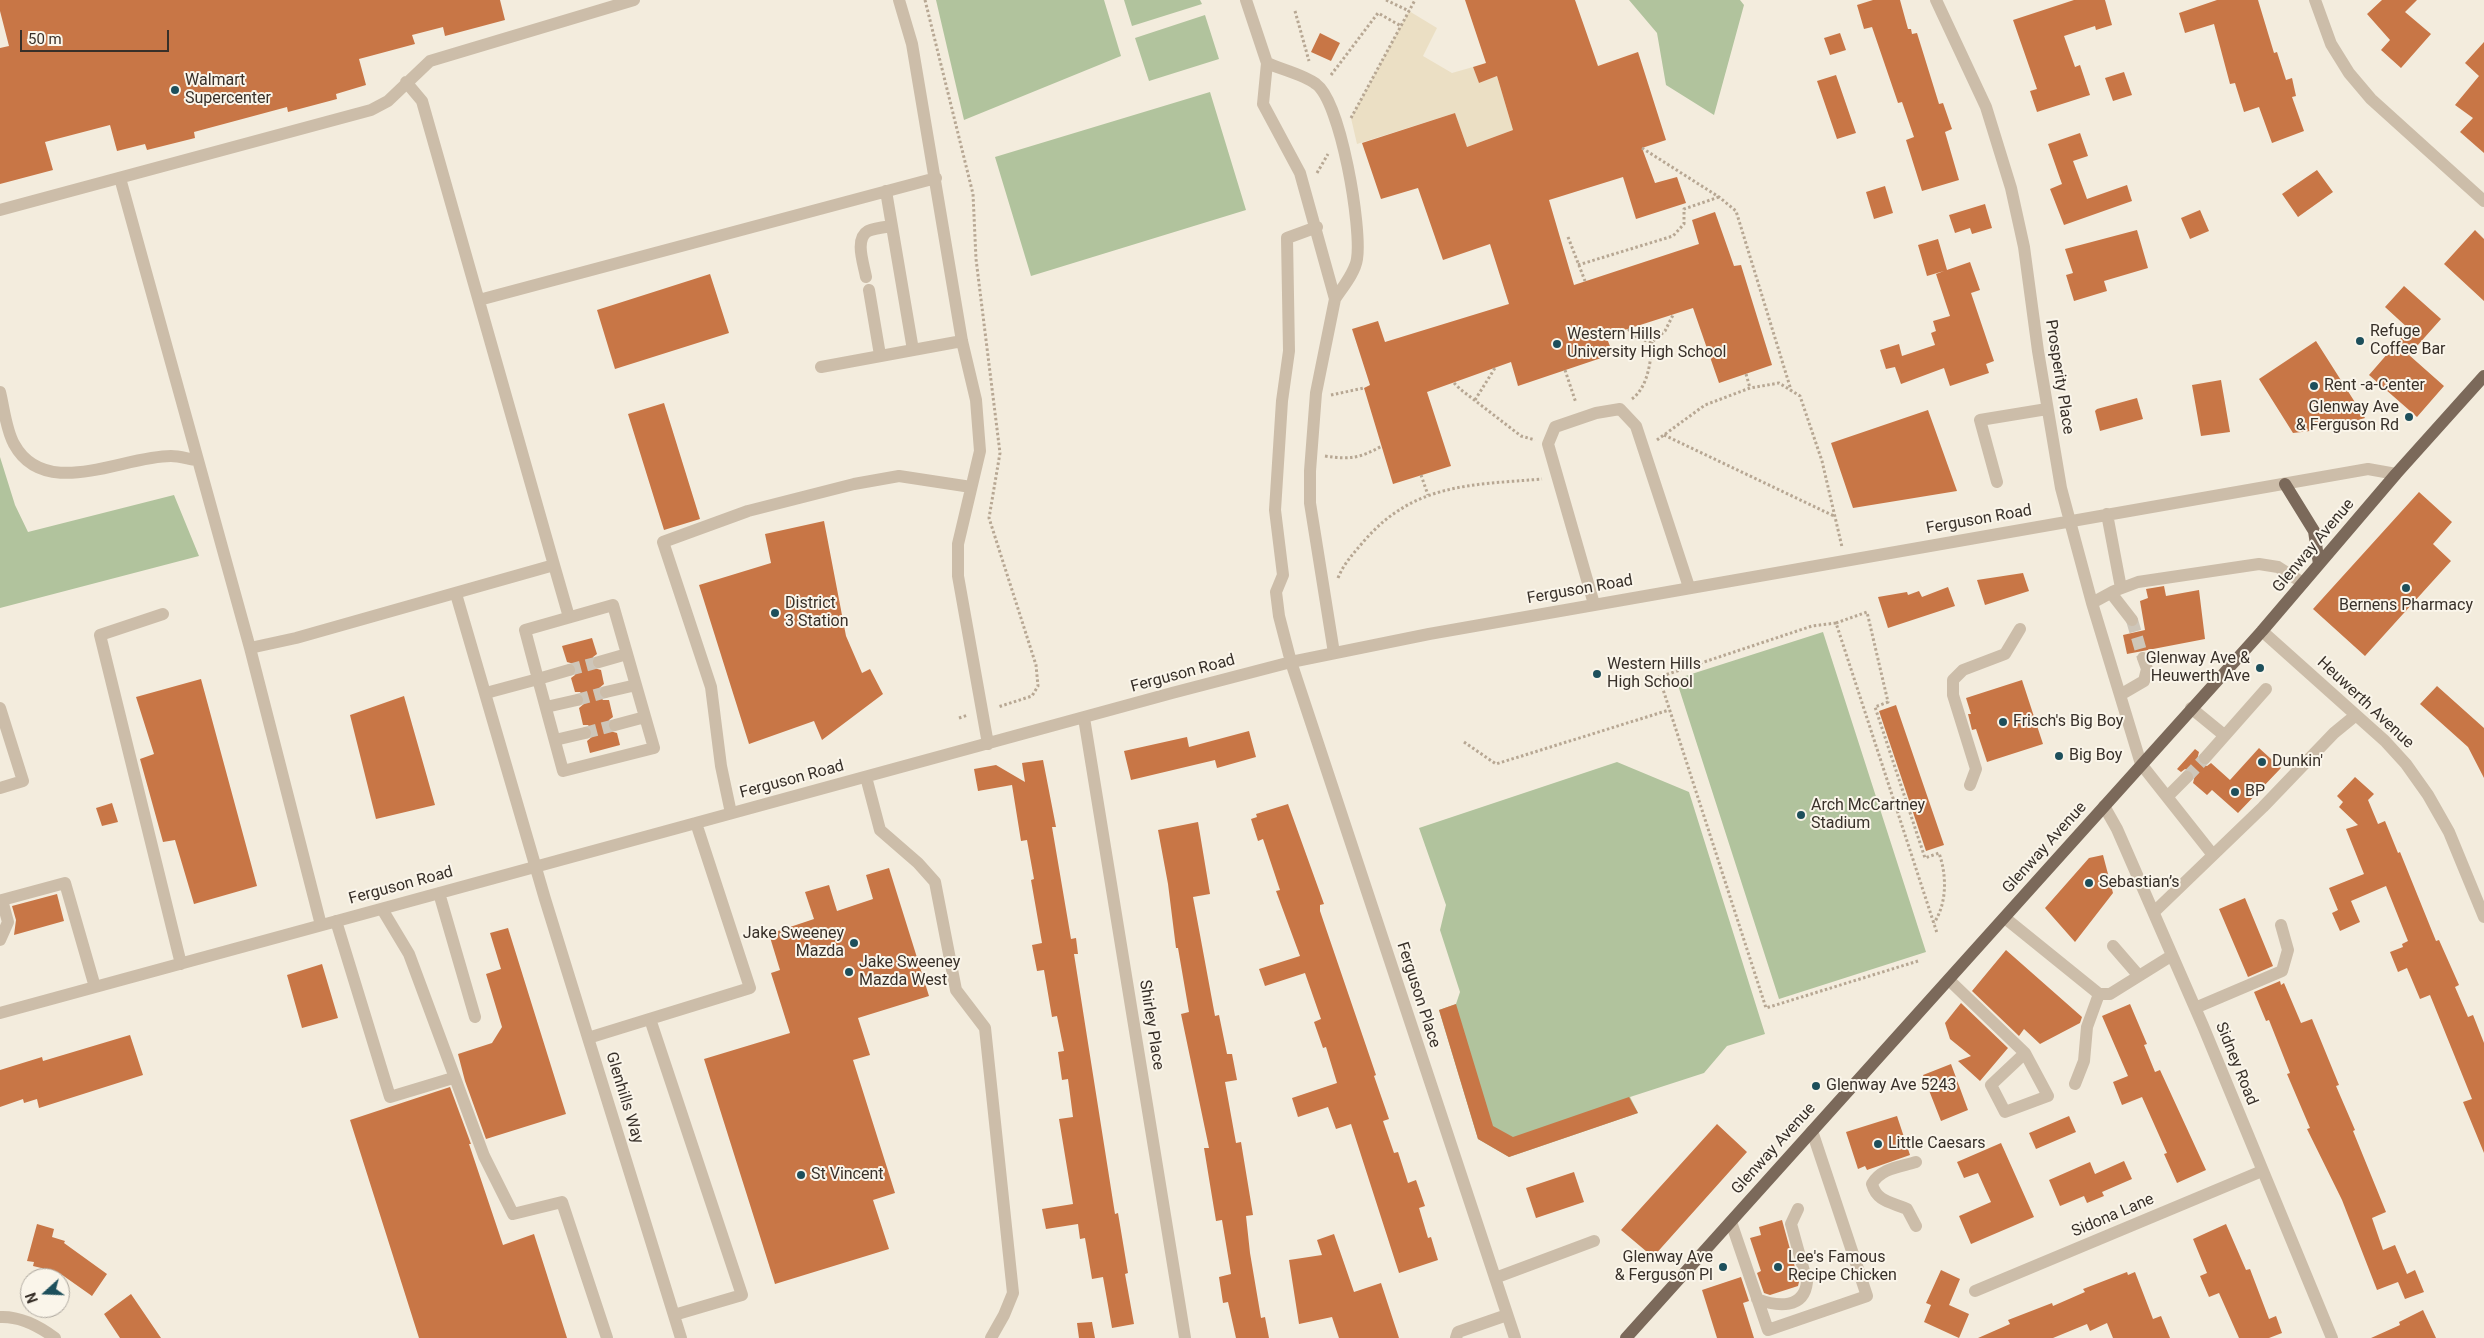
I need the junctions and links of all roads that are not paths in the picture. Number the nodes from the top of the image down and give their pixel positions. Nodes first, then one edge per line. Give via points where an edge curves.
1 (634, 0) edge
2 (899, 0) edge
3 (1246, 0) edge
4 (1936, 0) edge
5 (2315, 0) edge
6 (1266, 63) junction
7 (406, 82) junction
8 (120, 178) junction
9 (936, 178) junction
10 (886, 191) junction
11 (2484, 201) edge
12 (0, 210) edge
13 (892, 226) junction
14 (1316, 227) junction
15 (866, 277) dead end
16 (869, 290) dead end
17 (1335, 299) junction
18 (478, 300) junction
19 (962, 341) junction
20 (913, 350) junction
21 (880, 355) junction
22 (821, 367) dead end
23 (2484, 376) edge
24 (0, 392) edge
25 (2048, 409) junction
26 (197, 460) junction
27 (2396, 474) junction
28 (1997, 482) dead end
29 (2285, 484) junction
30 (971, 488) junction
31 (2107, 514) junction
32 (2069, 521) junction
33 (2319, 564) junction
34 (554, 565) junction
35 (2303, 584) junction
36 (1689, 587) junction
37 (2116, 591) junction
38 (456, 594) junction
39 (2092, 603) junction
40 (1594, 604) junction
41 (164, 614) dead end
42 (569, 617) junction
43 (2132, 620) tunnel mouth
44 (2020, 629) dead end
45 (2262, 631) junction
46 (250, 648) junction
47 (1334, 653) junction
48 (627, 654) junction
49 (2143, 658) tunnel mouth
50 (599, 662) tunnel mouth
51 (1291, 662) junction
52 (569, 670) tunnel mouth
53 (538, 679) junction
54 (636, 685) junction
55 (2266, 688) dead end
56 (606, 692) tunnel mouth
57 (486, 693) junction
58 (2120, 695) junction
59 (576, 700) tunnel mouth
60 (546, 707) junction
61 (0, 708) edge
62 (2191, 708) junction
63 (2356, 715) junction
64 (645, 717) junction
65 (1084, 718) junction
66 (615, 725) tunnel mouth
67 (585, 733) tunnel mouth
68 (2224, 735) junction
69 (555, 740) junction
70 (988, 744) junction
71 (2205, 758) tunnel mouth
72 (2141, 764) junction
73 (866, 777) junction
74 (2187, 777) tunnel mouth
75 (1970, 785) dead end
76 (0, 788) edge
77 (2167, 797) junction
78 (2104, 806) junction
79 (731, 814) junction
80 (696, 823) junction
81 (2213, 855) junction
82 (536, 867) junction
83 (439, 893) junction
84 (382, 909) junction
85 (2154, 912) junction
86 (2484, 917) edge
87 (2005, 918) junction
88 (336, 921) junction
89 (321, 925) junction
90 (2281, 925) dead end
91 (0, 940) edge
92 (2113, 946) dead end
93 (2172, 956) junction
94 (181, 964) junction
95 (2139, 976) junction
96 (1949, 980) junction
97 (95, 987) junction
98 (2099, 994) junction
99 (2194, 1008) junction
100 (0, 1013) edge
101 (475, 1017) dead end
102 (650, 1018) junction
103 (588, 1038) junction
104 (2025, 1053) junction
105 (453, 1078) junction
106 (2075, 1084) dead end
107 (1812, 1131) junction
108 (1916, 1162) dead end
109 (2262, 1171) junction
110 (1798, 1209) dead end
111 (1731, 1222) junction
112 (1916, 1226) dead end
113 (1594, 1241) dead end
114 (1495, 1278) junction
115 (1975, 1291) dead end
116 (1758, 1300) junction
117 (1507, 1314) junction
118 (674, 1315) junction
119 (0, 1317) edge
120 (1632, 1335) edge
121 (55, 1338) edge
122 (608, 1338) edge
123 (681, 1338) edge
124 (991, 1338) edge
125 (1185, 1338) edge
126 (1456, 1338) edge
127 (1515, 1338) edge
128 (2332, 1338) edge

1 - 7 street via 430,61
2 - 9 street via 912,44
3 - 6 street
4 - 25 street, Prosperity Place via 1986,107 2008,180 2024,247
5 - 11 street via 2331,44 2349,73 2371,99
6 - 14 street via 1263,104 1300,173
6 - 17 street via 1316,83 1326,96 1352,182 1357,260
7 - 8 street via 388,101 371,110
7 - 18 street via 422,101
8 - 12 street
8 - 26 street
9 - 10 street
9 - 19 street
10 - 13 street
10 - 18 street
13 - 15 street via 868,231 862,238
13 - 20 street
14 - 17 street
14 - 51 street, Ferguson Place via 1287,238 1289,351 1281,408 1275,510 1283,575 1276,592
16 - 21 street
17 - 47 street via 1316,393 1310,454 1310,502
18 - 34 street
19 - 20 street
19 - 30 street via 976,400 980,451
20 - 21 street
21 - 22 street
23 - 27 main road, Glenway Avenue
24 - 26 street via 14,444 29,464 55,474 170,456
25 - 28 street via 1980,420
25 - 32 street, Prosperity Place
26 - 46 street
27 - 29 street, Ferguson Road via 2368,469
27 - 33 main road, Glenway Avenue
29 - 31 street, Ferguson Road
29 - 33 main road via 2314,531
30 - 70 street via 958,544 958,576
30 - 79 street via 899,476 748,510 663,542 711,687
31 - 32 street, Ferguson Road
31 - 37 street
32 - 36 street, Ferguson Road
32 - 39 street, Prosperity Place
33 - 35 main road, Glenway Avenue
34 - 38 street
34 - 42 street
35 - 37 street via 2278,566 2259,564 2138,582
35 - 45 main road, Glenway Avenue
36 - 40 street, Ferguson Road
36 - 40 street via 1636,426 1620,409 1555,427 1548,444
37 - 39 street
37 - 43 street
38 - 46 street
38 - 57 street, Glenhills Way
39 - 58 street, Prosperity Place
40 - 47 street, Ferguson Road
41 - 94 street via 100,635
42 - 48 street via 613,605
42 - 53 street via 525,630
44 - 75 street via 2005,654 1963,670 1953,680 1953,695 1976,769
45 - 62 main road, Glenway Avenue
45 - 63 street, Heuwerth Avenue
46 - 89 street
47 - 51 street, Ferguson Road
48 - 50 street
48 - 54 street
49 - 58 street via 2147,669 2144,681
51 - 65 street, Ferguson Road
51 - 114 street, Ferguson Place
52 - 53 street
53 - 57 street
53 - 60 street
54 - 56 street
54 - 64 street
55 - 68 street
57 - 82 street, Glenhills Way
58 - 72 street, Prosperity Place
59 - 60 street
60 - 69 street
61 - 76 street via 22,781
62 - 68 street
62 - 72 main road, Glenway Avenue
63 - 81 street via 2334,733
63 - 86 street, Heuwerth Avenue via 2401,758 2428,795 2449,832
64 - 66 street
64 - 69 street via 654,748 563,771
65 - 70 street, Ferguson Road
65 - 125 street, Shirley Place
67 - 69 street
68 - 71 street
70 - 73 street, Ferguson Road
72 - 77 street
72 - 78 main road, Glenway Avenue
73 - 79 street, Ferguson Road
73 - 124 street via 880,830 935,882 956,990 985,1028 1013,1293
74 - 77 street
77 - 81 street
78 - 85 street, Sidney Road
78 - 87 main road, Glenway Avenue
79 - 80 street, Ferguson Road
80 - 82 street, Ferguson Road
80 - 102 street via 750,988
81 - 85 street
82 - 83 street, Ferguson Road
82 - 103 street, Glenhills Way
83 - 84 street, Ferguson Road
83 - 101 street
84 - 88 street, Ferguson Road
84 - 105 street via 409,954
85 - 93 street, Sidney Road
87 - 96 main road, Glenway Avenue
87 - 98 street
88 - 89 street, Ferguson Road
88 - 105 street via 390,1097
89 - 94 street, Ferguson Road
90 - 99 street via 2288,950 2282,971
91 - 97 street via 8,922 2,900 65,883
92 - 95 street
93 - 95 street
93 - 99 street, Sidney Road
94 - 97 street, Ferguson Road
95 - 98 street via 2110,994
96 - 104 street
96 - 107 main road, Glenway Avenue
97 - 100 street, Ferguson Road
98 - 106 street via 2087,1027 2084,1061
99 - 109 street, Sidney Road
102 - 103 street
102 - 118 street via 742,1295
103 - 118 street, Glenhills Way
104 - 104 street via 1991,1085 2005,1112 2048,1096
105 - 122 street via 484,1156 513,1214 562,1202
107 - 111 main road, Glenway Avenue
107 - 116 street via 1867,1296 1768,1330
108 - 112 street via 1883,1172 1872,1184 1874,1193 1882,1200 1908,1209
109 - 115 street, Sidona Lane
109 - 128 street, Sidney Road
110 - 116 street via 1791,1224 1808,1282 1806,1292 1802,1297 1780,1306
111 - 116 street
111 - 120 main road, Glenway Avenue
113 - 114 street
114 - 117 street, Ferguson Place
117 - 126 street via 1458,1332
117 - 127 street, Ferguson Place
118 - 123 street, Glenhills Way
119 - 121 street via 24,1320

